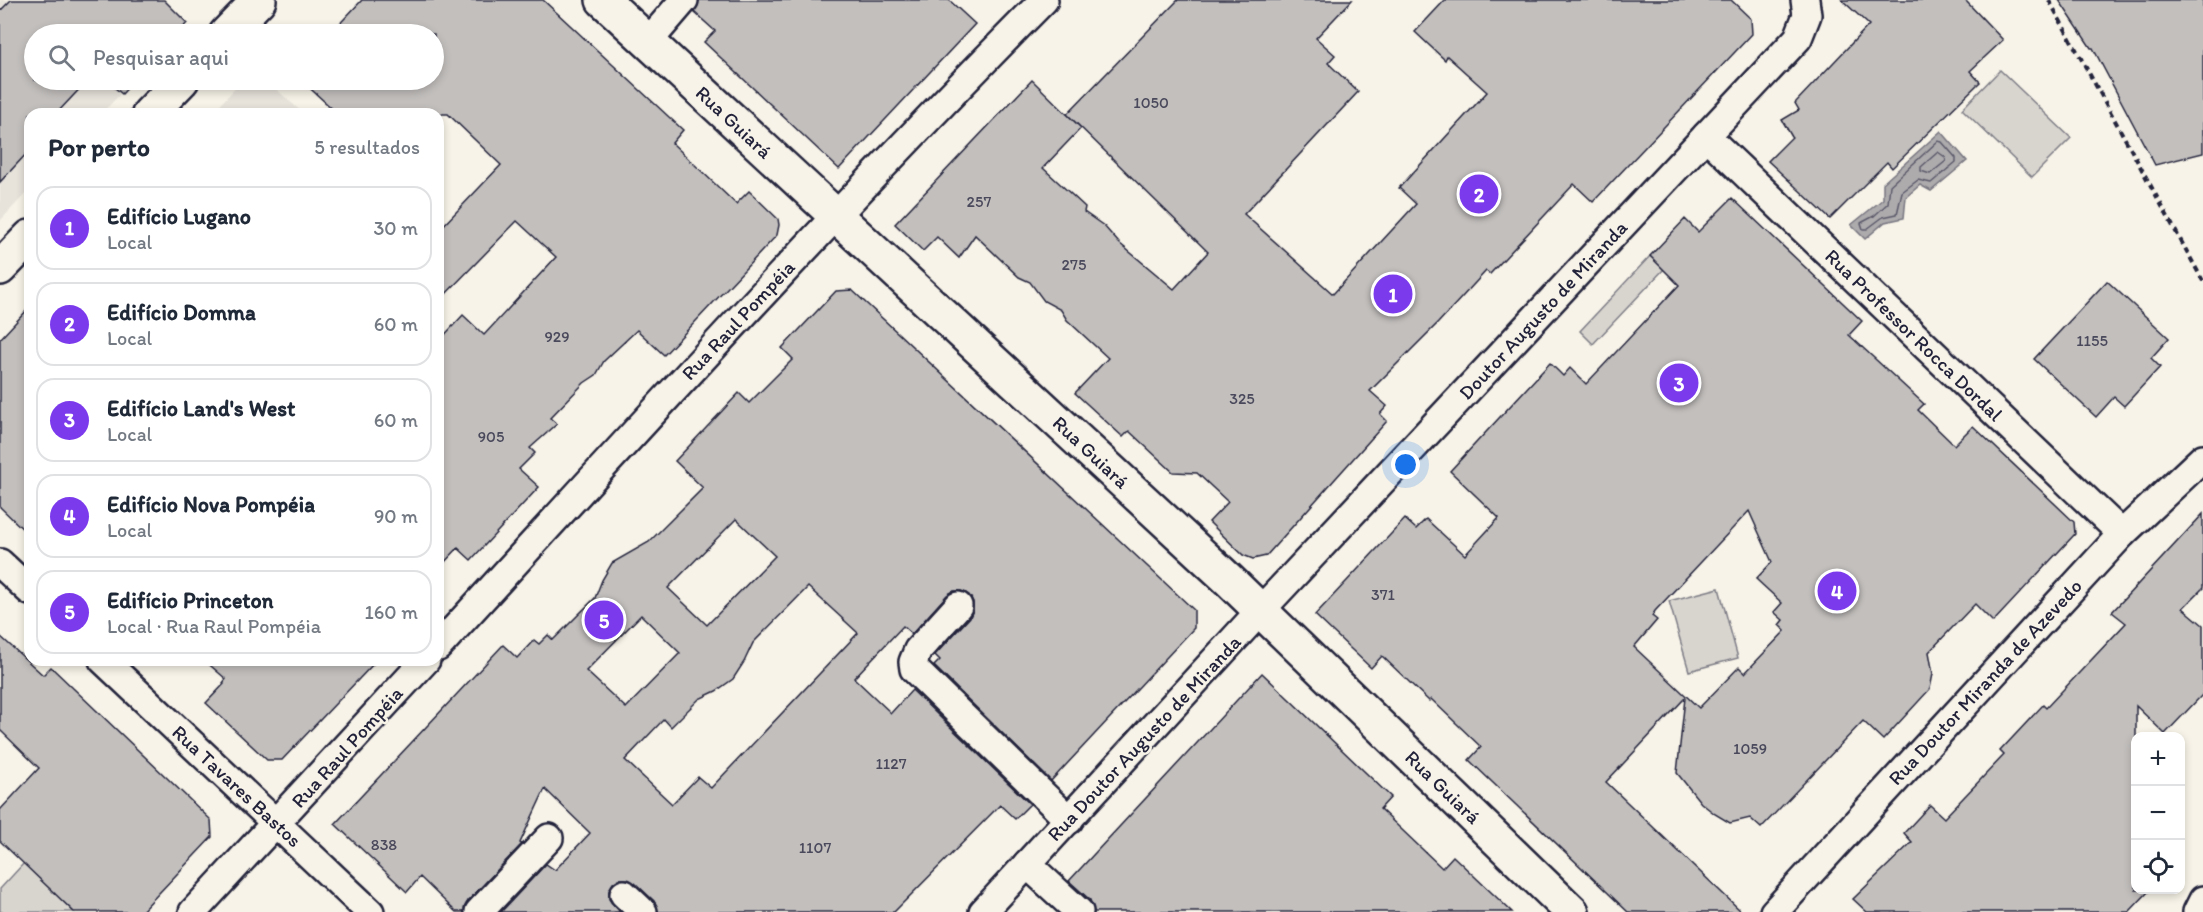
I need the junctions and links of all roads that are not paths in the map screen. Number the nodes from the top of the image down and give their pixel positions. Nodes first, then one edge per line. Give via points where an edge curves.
1 (259, 0) edge
2 (603, 0) edge
3 (684, 0) edge
4 (1044, 0) edge
5 (1805, 0) edge
6 (236, 24) edge
7 (648, 42) junction
8 (172, 90) edge
9 (155, 108) edge
10 (1706, 136) junction
11 (836, 216) junction
12 (24, 243) edge
13 (0, 268) edge
14 (2203, 458) edge
15 (2122, 534) junction
16 (0, 563) edge
17 (24, 585) edge
18 (958, 606) dead end
19 (1260, 611) junction
20 (444, 641) edge
21 (109, 666) edge
22 (421, 666) edge
23 (1069, 820) junction
24 (277, 823) junction
25 (549, 838) dead end
26 (1027, 864) junction
27 (2203, 900) edge
28 (193, 912) edge
29 (370, 912) edge
30 (479, 912) edge
31 (982, 912) edge
32 (1079, 912) edge
33 (1572, 912) edge
34 (1774, 912) edge
35 (2197, 912) edge

1 - 6 street
2 - 7 street, Rua Guiará
3 - 7 street
4 - 11 street, Rua Raul Pompéia via 927,117
5 - 10 street, Doutor Augusto de Miranda via 1807,15 1798,38
7 - 11 street, Rua Guiará
8 - 9 street
10 - 15 street, Rua Professor Rocca Dordal
10 - 19 street, Doutor Augusto de Miranda
11 - 19 street, Rua Guiará
11 - 20 street, Rua Raul Pompéia
12 - 13 street
14 - 15 street, Rua Doutor Miranda de Azevedo
15 - 34 street, Rua Doutor Miranda de Azevedo
16 - 17 street
18 - 23 street via 918,650 914,669
19 - 23 street, Rua Doutor Augusto de Miranda
19 - 33 street, Rua Guiará
21 - 24 street, Rua Tavares Bastos
22 - 24 street, Rua Raul Pompéia
23 - 26 street, Rua Doutor Augusto de Miranda
24 - 28 street, Rua Raul Pompéia
24 - 29 street, Rua Tavares Bastos
25 - 30 street
26 - 31 street, Rua Doutor Augusto de Miranda
26 - 32 street
27 - 35 street

